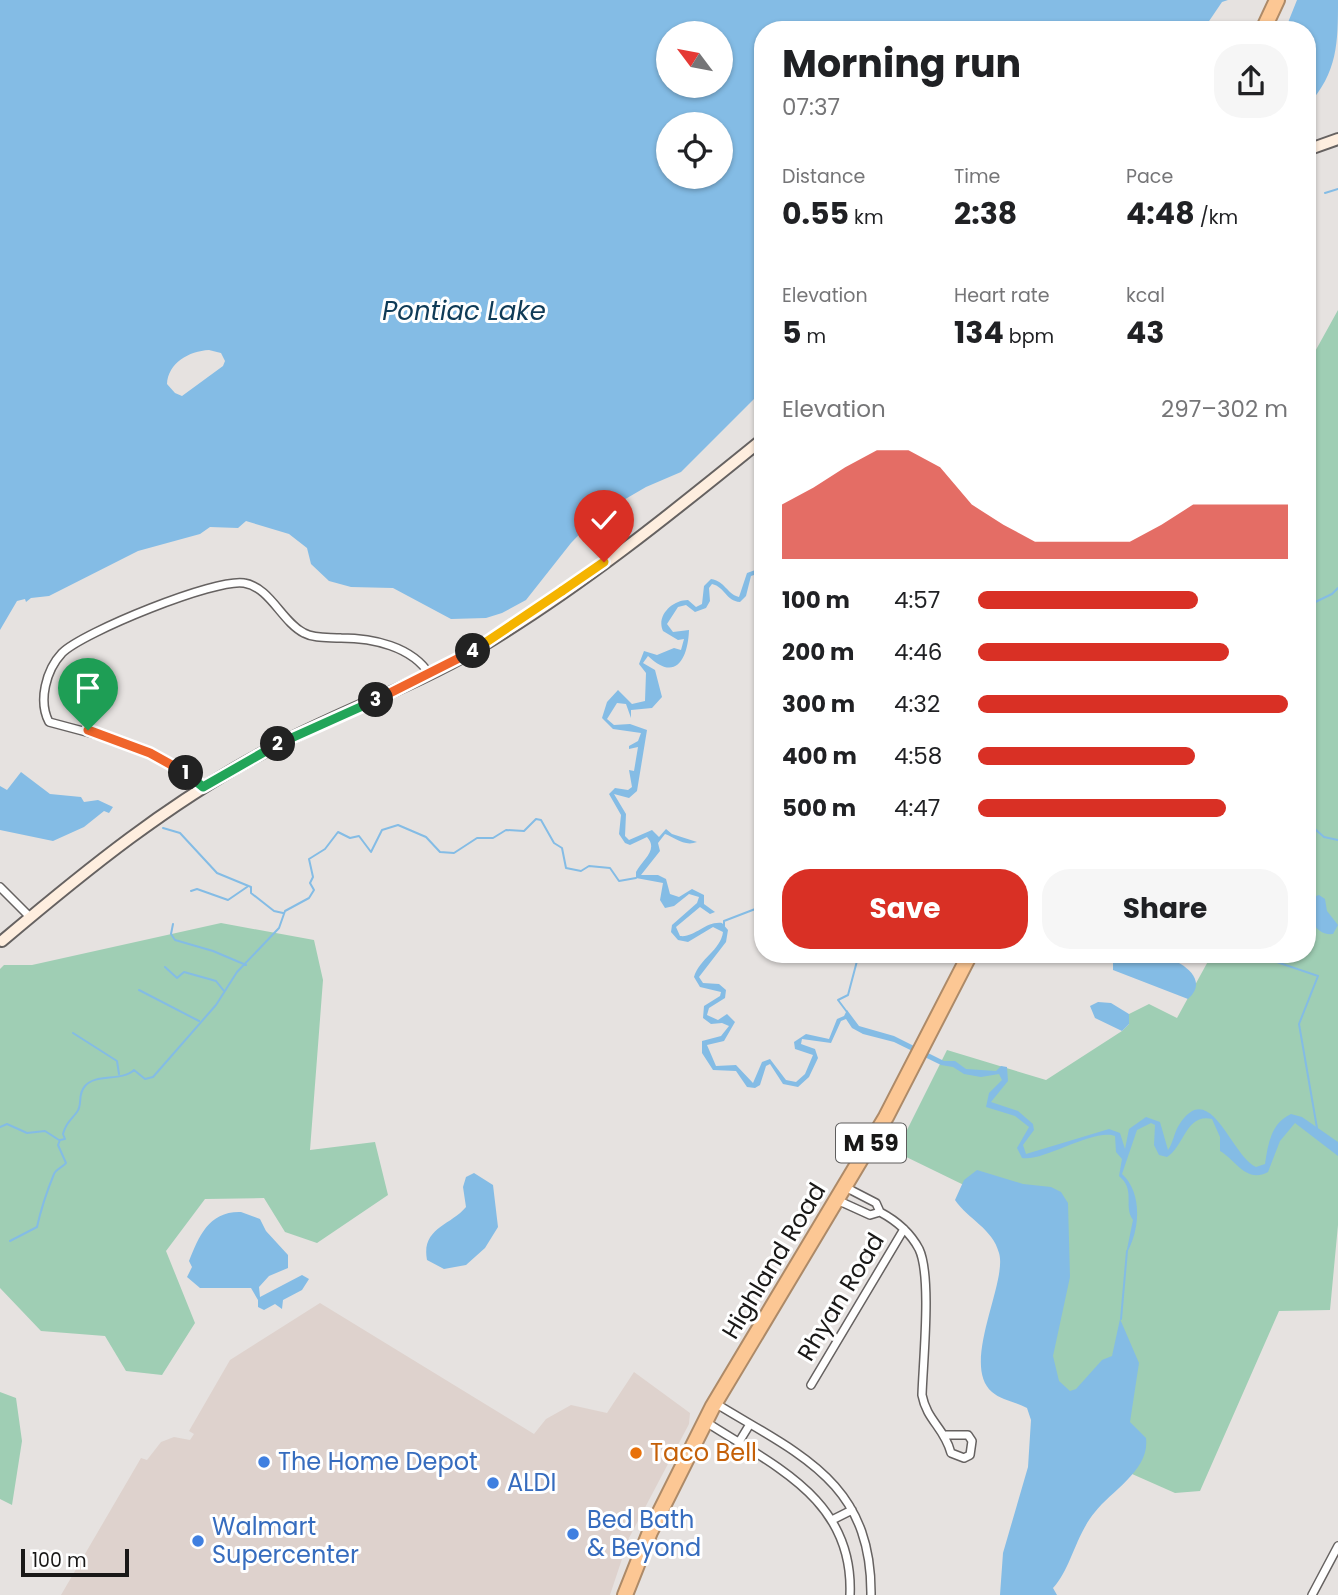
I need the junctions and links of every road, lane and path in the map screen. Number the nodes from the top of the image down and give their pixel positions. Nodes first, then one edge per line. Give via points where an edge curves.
1 (1277, 0) edge
2 (1267, 21) edge
3 (1338, 139) edge
4 (1316, 147) edge
5 (754, 446) edge
6 (430, 674) junction
7 (203, 787) junction
8 (0, 887) edge
9 (30, 917) junction
10 (1, 942) edge
11 (966, 963) edge
12 (845, 1187) junction
13 (837, 1200) junction
14 (880, 1212) junction
15 (904, 1229) junction
16 (811, 1385) dead end
17 (715, 1403) junction
18 (705, 1422) junction
19 (750, 1424) junction
20 (946, 1435) dead end
21 (738, 1442) junction
22 (852, 1510) junction
23 (832, 1520) junction
24 (1338, 1546) edge
25 (625, 1595) edge
26 (850, 1595) edge
27 (871, 1595) edge
28 (1312, 1595) edge

1 - 2 highway
3 - 4 street
5 - 6 street via 604,562 490,641
6 - 7 street via 282,742
6 - 7 street via 421,663 385,643 304,633 243,582 128,617 62,653 46,685 49,722 124,742 172,765
7 - 9 street via 119,845
8 - 9 street
9 - 10 street
11 - 12 highway, Highland Road / M 59 via 936,1026
12 - 13 highway, Highland Road / M 59
12 - 14 street via 876,1203
13 - 14 street via 870,1214
13 - 17 highway, Highland Road / M 59
14 - 15 street
15 - 16 street, Rhyan Road
15 - 20 street via 920,1251 925,1270 922,1395 925,1409
17 - 18 highway, Highland Road / M 59
17 - 19 street
18 - 21 street
18 - 25 highway, Highland Road / M 59 via 650,1532
19 - 21 street
19 - 22 street via 802,1454 843,1494
21 - 23 street via 795,1477
22 - 23 street
22 - 27 street via 862,1535
23 - 26 street via 851,1571
24 - 28 street

